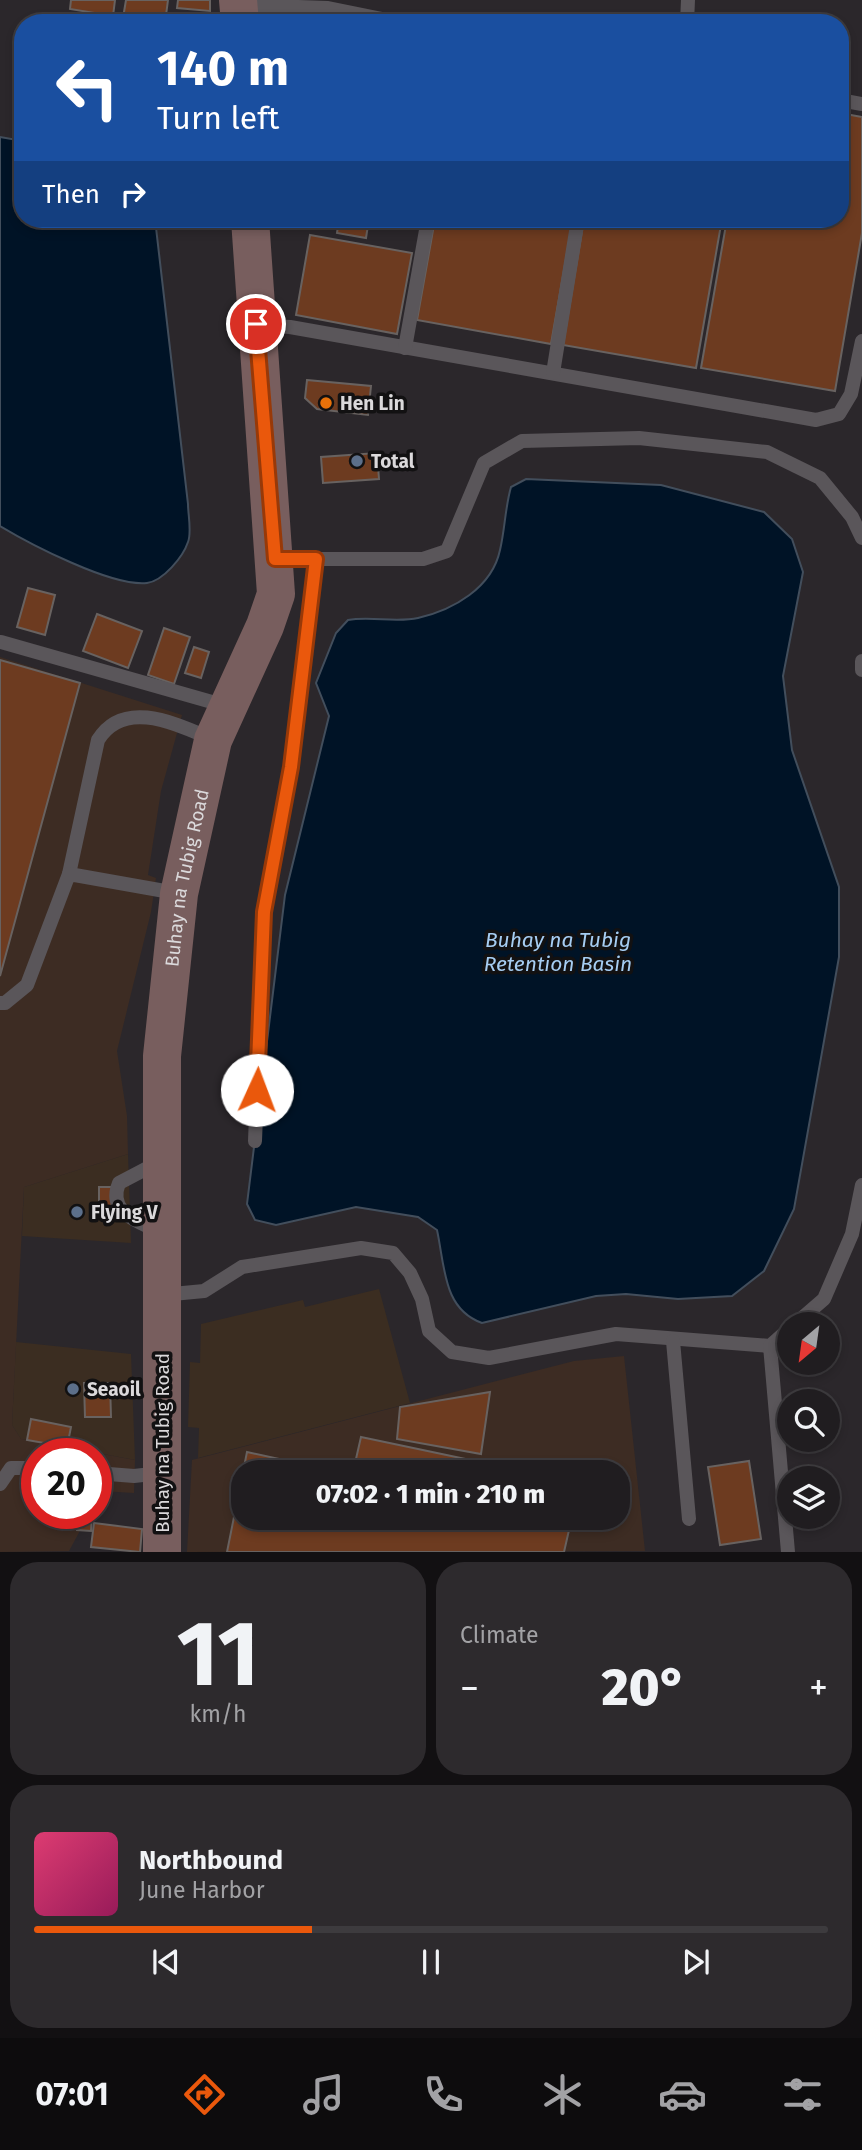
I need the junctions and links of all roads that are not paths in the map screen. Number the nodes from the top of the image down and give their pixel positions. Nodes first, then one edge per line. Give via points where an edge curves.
1 (239, 9) edge
2 (306, 14) edge
3 (251, 228) edge
4 (426, 228) edge
5 (577, 228) edge
6 (256, 324) junction
7 (862, 341) edge
8 (405, 348) junction
9 (553, 373) junction
10 (862, 538) edge
11 (275, 559) junction
12 (316, 559) junction
13 (1, 642) edge
14 (862, 661) edge
15 (862, 670) edge
16 (220, 723) junction
17 (69, 874) junction
18 (179, 894) junction
19 (0, 1003) edge
20 (255, 1141) dead end
21 (862, 1185) edge
22 (162, 1295) junction
23 (809, 1312) edge
24 (777, 1340) edge
25 (673, 1341) junction
26 (770, 1346) junction
27 (21, 1468) edge
28 (163, 1473) junction
29 (112, 1474) edge
30 (0, 1484) edge
31 (689, 1518) dead end
32 (162, 1552) edge
33 (788, 1552) edge

1 - 2 lane
3 - 6 main road, Buhay na Tubig Road
4 - 8 lane
5 - 9 lane
6 - 8 lane
6 - 11 main road, Buhay na Tubig Road
7 - 9 lane via 851,394 839,414 816,420
8 - 9 lane
10 - 12 lane via 852,517 820,478 766,452 639,438 522,441 484,463 447,551 423,559
11 - 12 lane
11 - 16 main road, Buhay na Tubig Road via 276,594
12 - 20 lane via 291,767 264,912
13 - 16 lane
14 - 15 lane
16 - 17 lane via 120,718 106,727 98,740
16 - 18 main road, Buhay na Tubig Road
17 - 18 lane
17 - 19 lane via 27,985
18 - 22 main road, Buhay na Tubig Road via 162,1056
21 - 23 lane via 852,1234 824,1299
22 - 25 lane via 204,1291 242,1267 361,1248 393,1253 410,1273 422,1299 429,1331 452,1352 489,1358 616,1334
22 - 28 main road, Buhay na Tubig Road
24 - 26 lane
25 - 26 lane
25 - 31 lane
26 - 33 lane
27 - 30 lane via 10,1468
28 - 29 lane
28 - 32 main road, Buhay na Tubig Road

